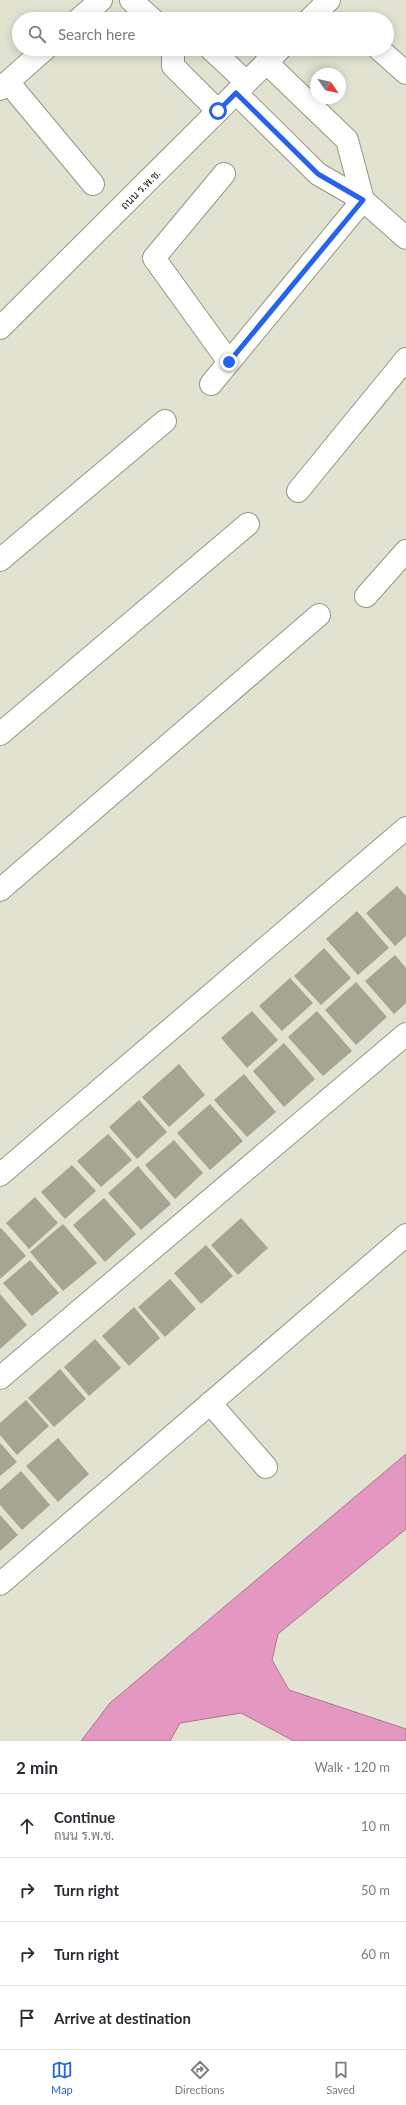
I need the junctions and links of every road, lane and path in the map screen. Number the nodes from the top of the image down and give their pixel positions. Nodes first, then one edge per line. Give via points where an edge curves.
1 (101, 0) edge
2 (131, 0) edge
3 (329, 0) edge
4 (87, 12) edge
5 (144, 12) edge
6 (317, 12) edge
7 (37, 56) edge
8 (173, 56) edge
9 (216, 56) edge
10 (273, 56) edge
11 (387, 56) edge
12 (406, 73) edge
13 (4, 86) edge
14 (241, 88) junction
15 (218, 111) junction
16 (224, 174) dead end
17 (93, 184) dead end
18 (363, 200) junction
19 (406, 238) edge
20 (0, 328) edge
21 (406, 359) edge
22 (229, 362) junction
23 (211, 384) dead end
24 (165, 421) dead end
25 (298, 491) dead end
26 (248, 524) dead end
27 (406, 551) edge
28 (0, 560) edge
29 (366, 596) dead end
30 (319, 615) dead end
31 (0, 734) edge
32 (406, 828) edge
33 (2, 885) edge
34 (406, 1034) edge
35 (0, 1175) edge
36 (406, 1235) edge
37 (0, 1378) edge
38 (210, 1403) junction
39 (266, 1468) dead end
40 (0, 1584) edge

1 - 4 street
2 - 5 street
3 - 6 street
7 - 13 street
8 - 15 street via 173,66
9 - 14 street
10 - 14 street, ถนน ร.พ.ช.
10 - 18 street via 347,140
11 - 12 street
13 - 17 street
14 - 15 street, ถนน ร.พ.ช.
14 - 18 street via 318,174
15 - 20 street, ถนน ร.พ.ช.
16 - 22 street via 154,258
18 - 19 street
18 - 22 street
21 - 25 street
22 - 23 street
24 - 28 street
26 - 31 street
27 - 29 street
30 - 33 street
32 - 35 street
34 - 37 street
36 - 38 street
38 - 39 street
38 - 40 street

